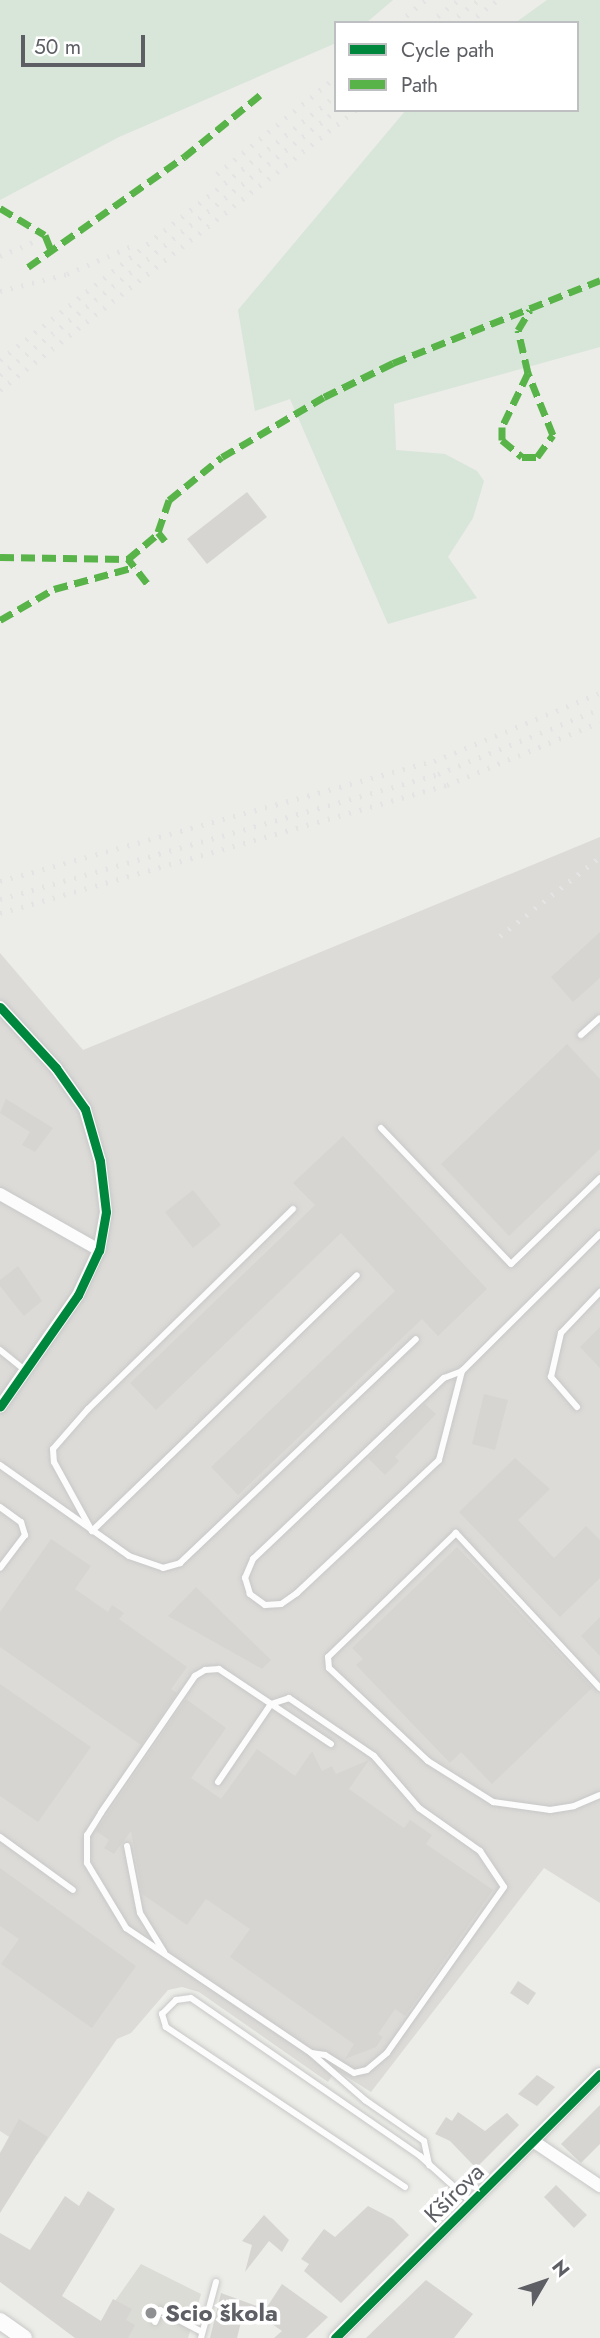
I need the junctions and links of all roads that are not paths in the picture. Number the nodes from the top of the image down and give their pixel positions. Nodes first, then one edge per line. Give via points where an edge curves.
1 (0, 1007) edge
2 (600, 1018) edge
3 (581, 1035) dead end
4 (381, 1128) dead end
5 (600, 1178) edge
6 (0, 1194) edge
7 (293, 1209) dead end
8 (600, 1234) edge
9 (99, 1251) junction
10 (357, 1275) dead end
11 (600, 1292) edge
12 (416, 1339) dead end
13 (0, 1350) edge
14 (26, 1371) junction
15 (462, 1371) junction
16 (0, 1407) edge
17 (577, 1407) dead end
18 (0, 1465) edge
19 (0, 1507) edge
20 (92, 1531) junction
21 (0, 1567) edge
22 (600, 1688) edge
23 (271, 1704) junction
24 (331, 1744) dead end
25 (218, 1782) dead end
26 (600, 1795) edge
27 (0, 1837) edge
28 (127, 1846) dead end
29 (73, 1890) dead end
30 (165, 1954) junction
31 (311, 2053) junction
32 (600, 2074) edge
33 (533, 2141) junction
34 (429, 2165) junction
35 (600, 2186) edge
36 (405, 2188) dead end
37 (472, 2204) junction
38 (216, 2281) dead end
39 (0, 2321) edge
40 (155, 2322) dead end
41 (202, 2335) edge
42 (24, 2338) edge
43 (335, 2338) edge

1 - 9 street via 56,1068 85,1109 106,1197
2 - 3 lane
4 - 5 lane via 511,1264
6 - 9 street
7 - 20 lane via 88,1409 53,1449 54,1462
8 - 15 lane
9 - 14 street via 78,1296
10 - 20 lane
11 - 17 lane via 561,1333 551,1377
12 - 20 lane via 180,1563 163,1568 130,1556
13 - 14 lane
14 - 16 street
15 - 15 lane via 434,1387 253,1559 244,1578 250,1594 265,1605 281,1604 297,1593 439,1460
18 - 20 lane
19 - 21 lane via 21,1522 25,1535
22 - 26 lane via 456,1533 328,1657 329,1668 428,1760 493,1802 550,1810
23 - 24 lane
23 - 25 lane
23 - 30 lane via 219,1669 195,1676 87,1835 87,1863 126,1928
23 - 31 lane via 289,1698 374,1756 419,1808 480,1851 504,1887 387,2053 367,2070 354,2073 326,2055
27 - 29 lane
28 - 30 lane via 140,1913
30 - 31 lane
31 - 34 lane via 365,2100 424,2141
32 - 33 street, Kšírova
33 - 35 street
33 - 37 street, Kšírova
34 - 36 lane via 191,1998 177,2000 162,2014 166,2027
34 - 37 lane
37 - 43 street, Kšírova
38 - 41 lane
39 - 42 street
40 - 41 lane via 160,2310

